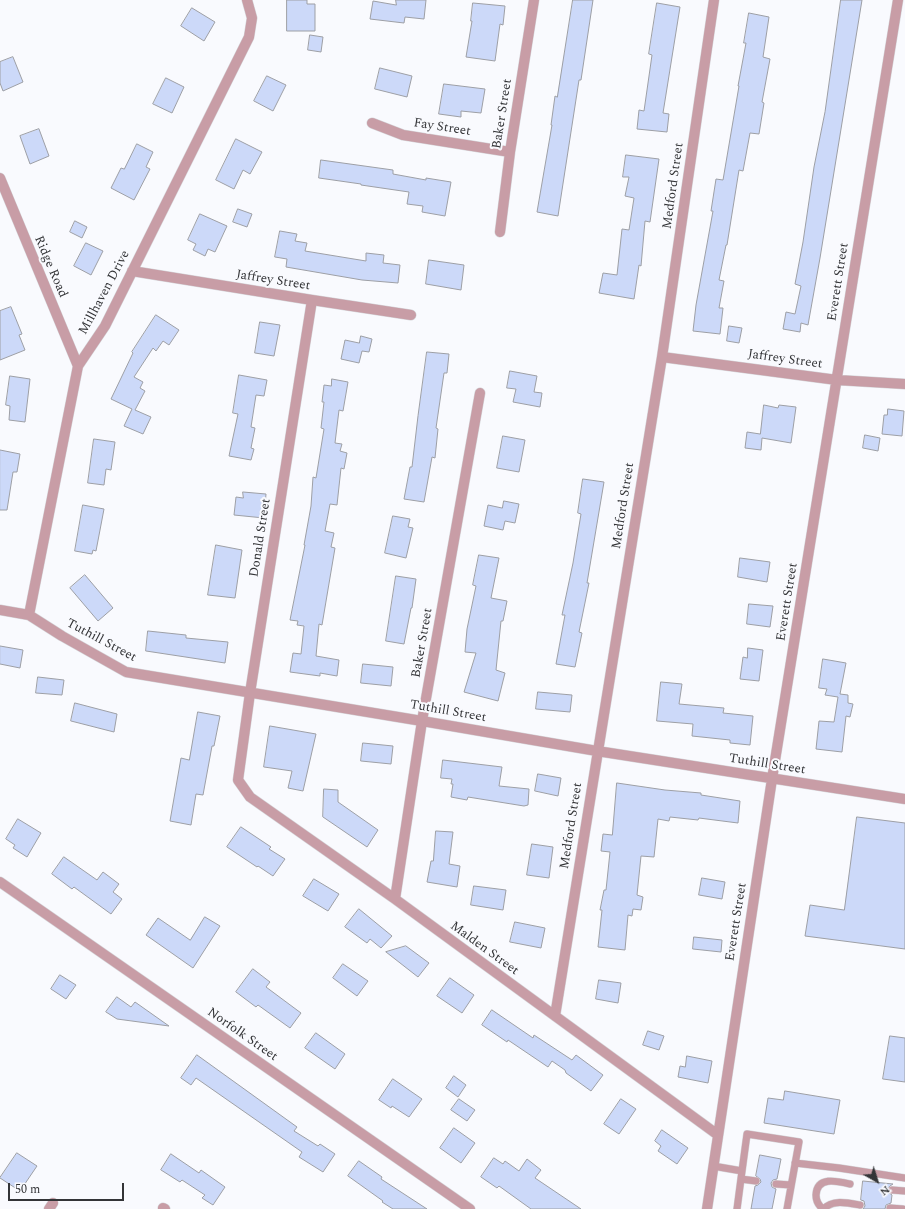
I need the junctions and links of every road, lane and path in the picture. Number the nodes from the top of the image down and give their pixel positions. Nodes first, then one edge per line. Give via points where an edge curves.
1 (247, 0) edge
2 (534, 0) edge
3 (714, 0) edge
4 (898, 0) edge
5 (372, 123) dead end
6 (510, 152) junction
7 (0, 178) edge
8 (500, 232) dead end
9 (132, 271) junction
10 (312, 300) junction
11 (411, 315) dead end
12 (662, 357) junction
13 (78, 366) junction
14 (837, 380) junction
15 (905, 384) edge
16 (480, 393) dead end
17 (0, 610) edge
18 (30, 615) junction
19 (250, 693) junction
20 (422, 721) junction
21 (597, 752) junction
22 (772, 779) junction
23 (238, 780) joint
24 (905, 800) edge
25 (0, 882) edge
26 (395, 899) junction
27 (555, 1016) junction
28 (718, 1135) junction
29 (795, 1163) junction
30 (713, 1166) junction
31 (742, 1171) junction
32 (905, 1178) edge
33 (741, 1179) junction
34 (756, 1182) dead end
35 (776, 1184) dead end
36 (850, 1184) dead end
37 (792, 1186) junction
38 (892, 1190) dead end
39 (905, 1191) edge
40 (860, 1204) dead end
41 (890, 1208) dead end
42 (470, 1209) edge
43 (706, 1209) edge
44 (737, 1209) edge
45 (787, 1209) edge
46 (824, 1209) edge
47 (903, 1209) edge

1 - 9 street, Millhaven Drive via 252,18 249,37
2 - 6 street, Baker Street
3 - 12 street, Medford Street
4 - 14 street, Everett Street
5 - 6 street, Fay Street via 403,135
6 - 8 street, Baker Street
7 - 13 street, Ridge Road
9 - 10 street, Jaffrey Street
9 - 13 street, Millhaven Drive via 105,326
10 - 11 street, Jaffrey Street
10 - 19 street, Donald Street
12 - 14 street, Jaffrey Street
12 - 21 street, Medford Street
13 - 18 street, Millhaven Drive
14 - 15 street, Jaffrey Street
14 - 22 street, Everett Street
16 - 20 street, Baker Street
17 - 18 street, Tuthill Street
18 - 19 street, Tuthill Street via 126,672
19 - 20 street, Tuthill Street
19 - 23 street, Donald Street
20 - 21 street, Tuthill Street
20 - 26 street, Baker Street
21 - 22 street, Tuthill Street
21 - 27 street, Medford Street
22 - 24 street, Tuthill Street
22 - 28 street, Everett Street
23 - 26 street, Malden Street via 250,797
25 - 42 street, Norfolk Street
26 - 27 street, Malden Street
27 - 28 street, Malden Street
28 - 30 street, Everett Street
29 - 31 lane via 799,1142 747,1134
29 - 32 lane
29 - 37 lane
30 - 31 lane
30 - 43 street, Everett Street
31 - 33 lane
33 - 34 lane
33 - 44 lane
35 - 37 lane
36 - 46 lane via 833,1180 822,1183 816,1189 816,1199 819,1206
37 - 45 lane
38 - 39 lane
40 - 46 lane via 832,1203
41 - 47 lane

